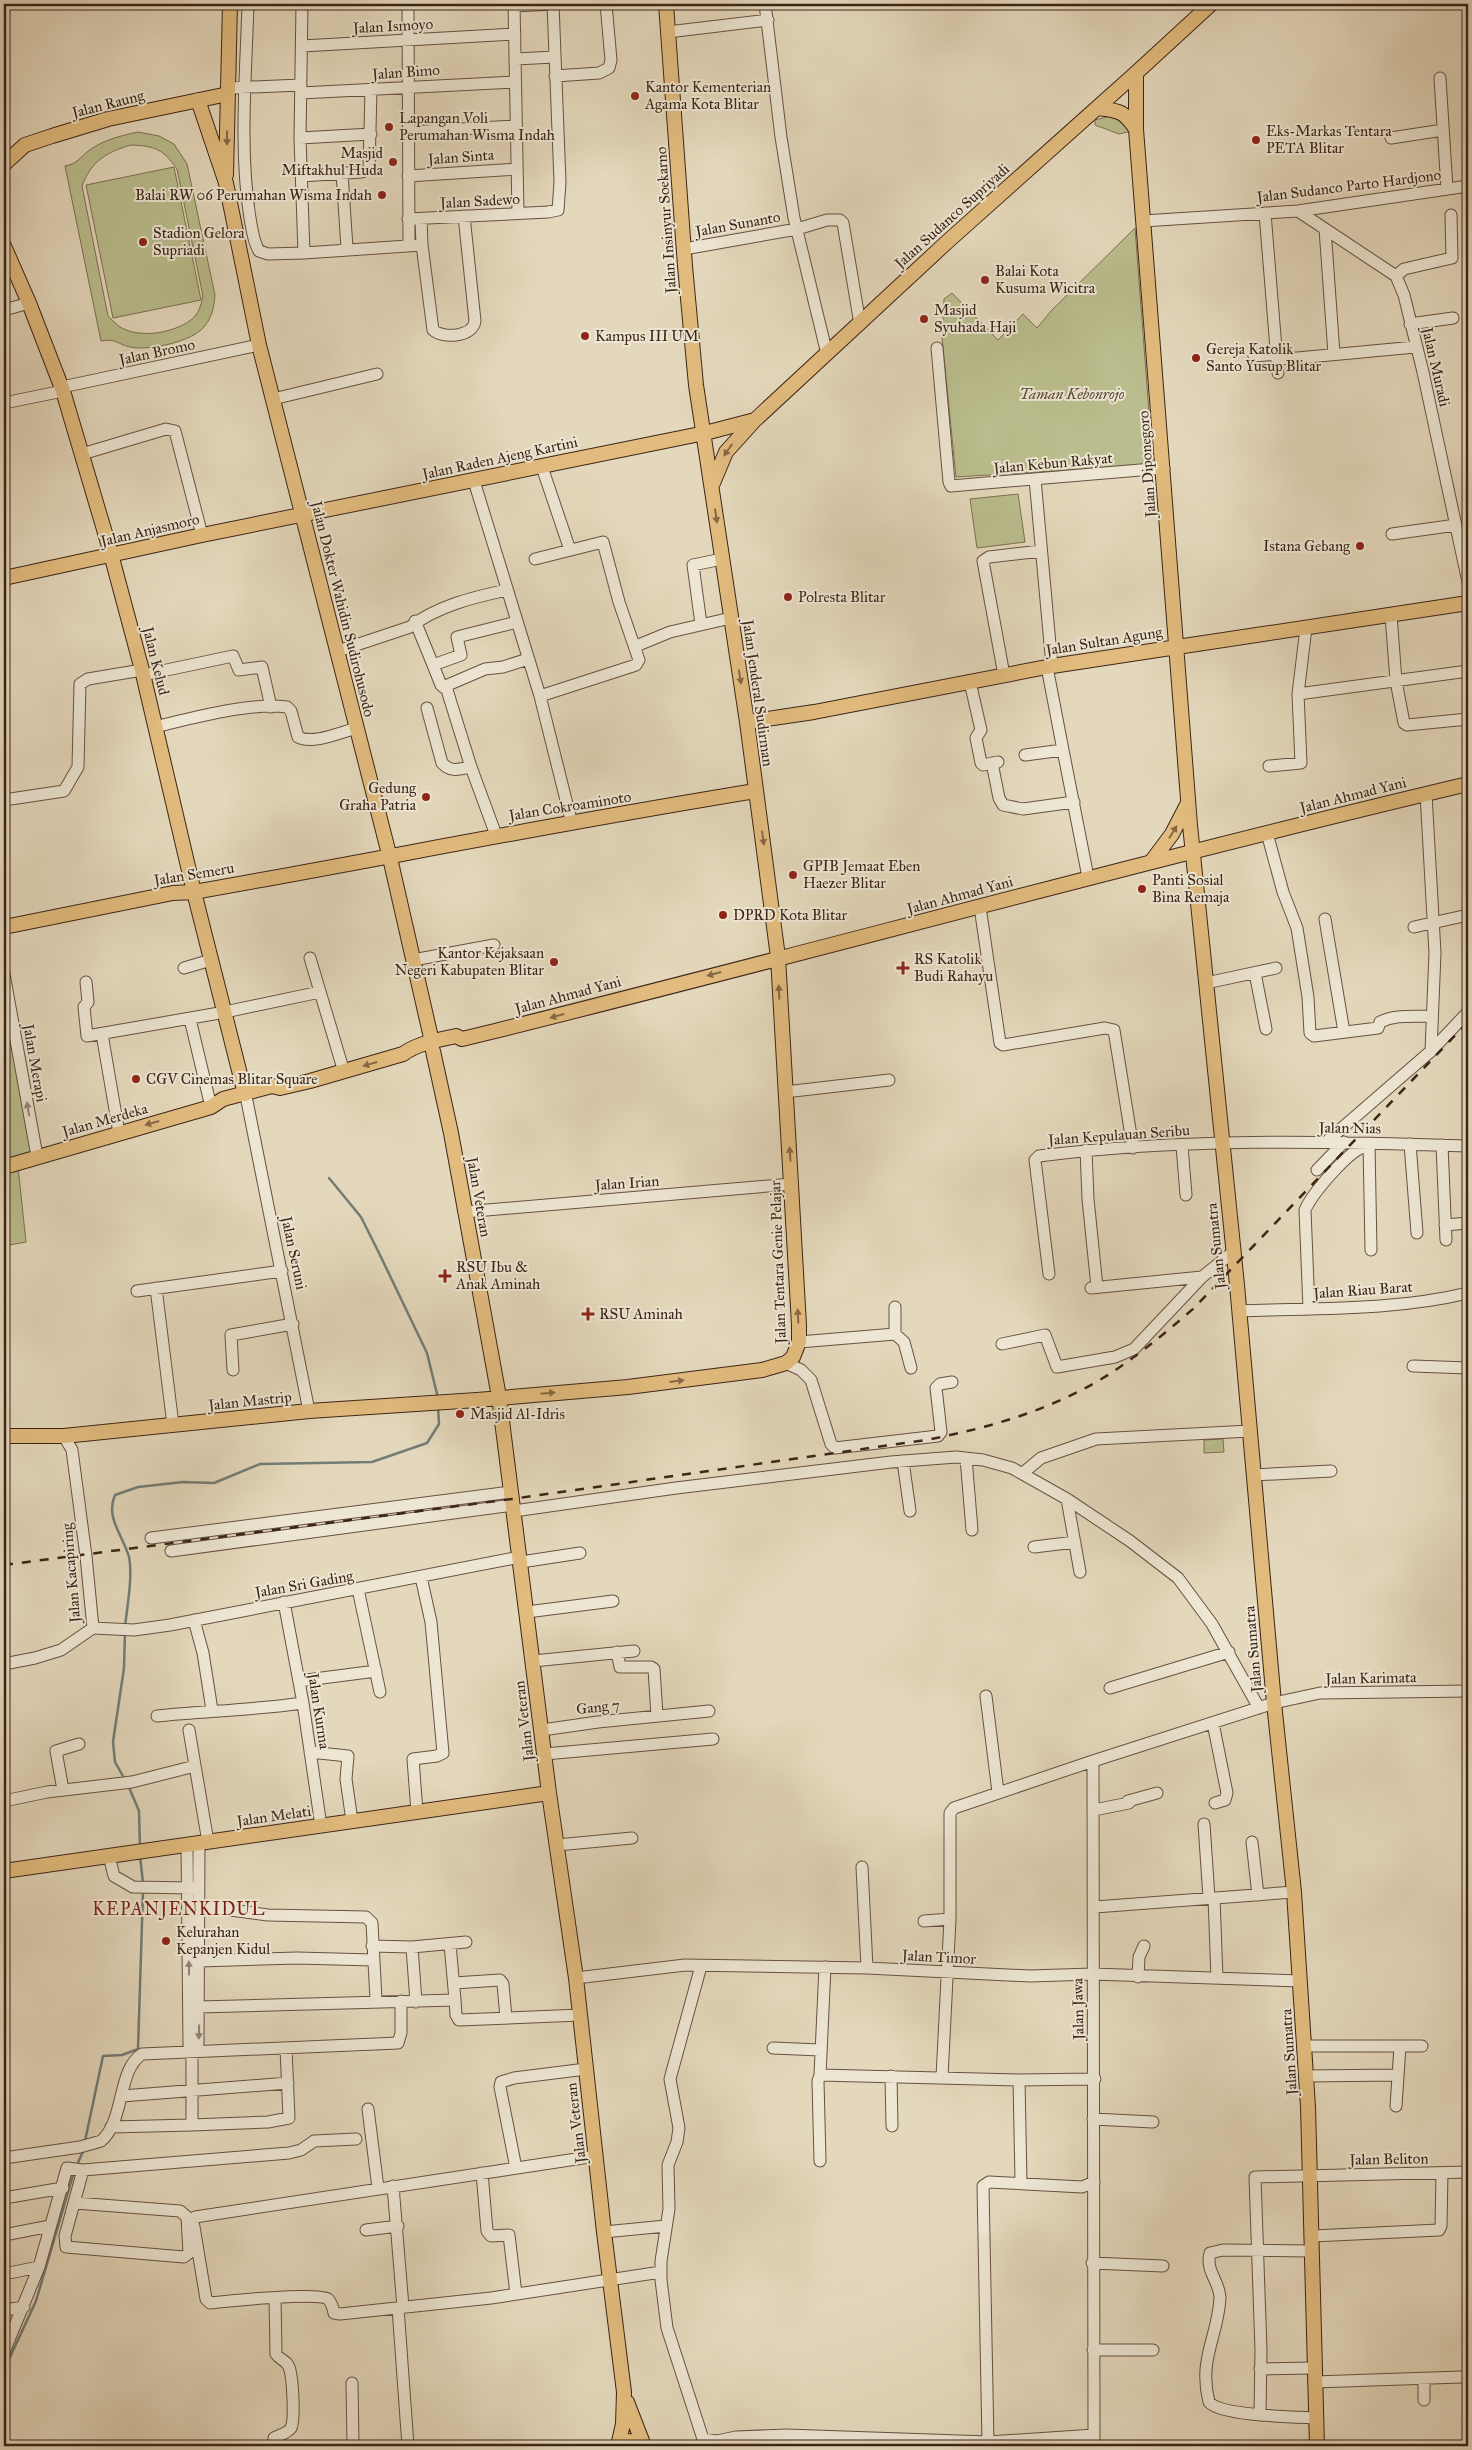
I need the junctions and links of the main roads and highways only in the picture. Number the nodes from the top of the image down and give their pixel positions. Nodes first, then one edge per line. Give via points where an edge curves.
1 (230, 4) edge
2 (666, 4) edge
3 (1211, 4) edge
4 (1136, 73) junction
5 (229, 90) junction
6 (198, 100) junction
7 (1096, 108) junction
8 (1136, 129) junction
9 (4, 164) edge
10 (226, 183) junction
11 (4, 246) edge
12 (755, 420) junction
13 (704, 433) junction
14 (712, 486) junction
15 (303, 515) junction
16 (111, 556) junction
17 (4, 578) edge
18 (1468, 603) edge
19 (1177, 646) junction
20 (747, 722) junction
21 (1468, 784) edge
22 (756, 791) junction
23 (1189, 800) junction
24 (1193, 851) junction
25 (390, 858) junction
26 (1151, 862) junction
27 (194, 892) junction
28 (4, 927) edge
29 (778, 957) junction
30 (432, 1046) junction
31 (246, 1097) junction
32 (4, 1167) edge
33 (499, 1397) junction
34 (4, 1436) edge
35 (549, 1793) junction
36 (4, 1871) edge
37 (624, 2392) junction
38 (620, 2446) edge
39 (643, 2446) edge
40 (1316, 2446) edge

1 - 5 main road, Jalan Dokter Wahidin Sudirohusodo
2 - 13 main road, Jalan Insinyur Soekarno via 696,385
3 - 4 main road, Jalan Sudanco Supriyadi
4 - 7 main road, Jalan Sudanco Supriyadi
4 - 8 main road, Jalan Diponegoro
5 - 6 main road, Jalan Raung
5 -> 10 main road, Jalan Dokter Wahidin Sudirohusodo
6 - 9 main road, Jalan Raung via 108,119 32,142 19,149
6 - 10 main road, Jalan Dokter Wahidin Sudirohusodo
7 - 8 main road via 1126,114
7 - 12 main road, Jalan Sudanco Supriyadi
8 - 19 main road, Jalan Diponegoro
10 - 15 main road, Jalan Dokter Wahidin Sudirohusodo via 259,346
11 - 16 main road, Jalan Kelud via 63,389
12 - 13 main road, Jalan Sudanco Supriyadi
12 -> 14 main road via 726,452
13 - 14 main road, Jalan Jenderal Sudirman
13 - 15 main road, Jalan Raden Ajeng Kartini
14 -> 20 main road, Jalan Jenderal Sudirman
15 - 16 main road, Jalan Anjasmoro
15 - 25 main road, Jalan Dokter Wahidin Sudirohusodo
16 - 17 main road, Jalan Anjasmoro
16 - 27 main road, Jalan Kelud
18 - 19 main road, Jalan Sultan Agung
19 - 20 main road, Jalan Sultan Agung via 1049,666
19 - 23 main road, Jalan Diponegoro
20 - 22 main road, Jalan Jenderal Sudirman
21 - 24 main road, Jalan Ahmad Yani
22 - 25 main road, Jalan Cokroaminoto via 496,835
22 -> 29 main road, Jalan Jenderal Sudirman
23 - 24 main road, Jalan Diponegoro
26 -> 23 main road via 1172,834
24 - 26 main road, Jalan Ahmad Yani
24 - 40 main road, Jalan Sumatra via 1206,983 1232,1143 1233,1252 1243,1310 1253,1475 1294,1892 1311,2176
25 - 27 main road, Jalan Semeru
25 - 30 main road, Jalan Dokter Wahidin Sudirohusodo
26 - 29 main road, Jalan Ahmad Yani
27 - 28 main road, Jalan Semeru via 173,893
27 - 31 main road, Jalan Kelud
29 -> 30 main road, Jalan Ahmad Yani via 462,1039 456,1036
33 -> 29 main road, Jalan Tentara Genie Pelajar via 628,1387 762,1370 786,1363 793,1357 799,1342
30 -> 31 main road, Jalan Merdeka via 412,1048 404,1054 344,1072 280,1088 272,1086
30 - 33 main road, Jalan Veteran
31 -> 32 main road, Jalan Merdeka via 223,1099 213,1106
33 - 34 main road, Jalan Mastrip via 425,1405 310,1411 71,1435
33 - 35 main road, Jalan Veteran
35 - 36 main road, Jalan Melati
35 - 37 main road, Jalan Veteran via 576,1978
37 - 38 main road, Jalan Veteran
37 - 39 main road, Jalan Veteran
38 - 39 highway via 630,2442

